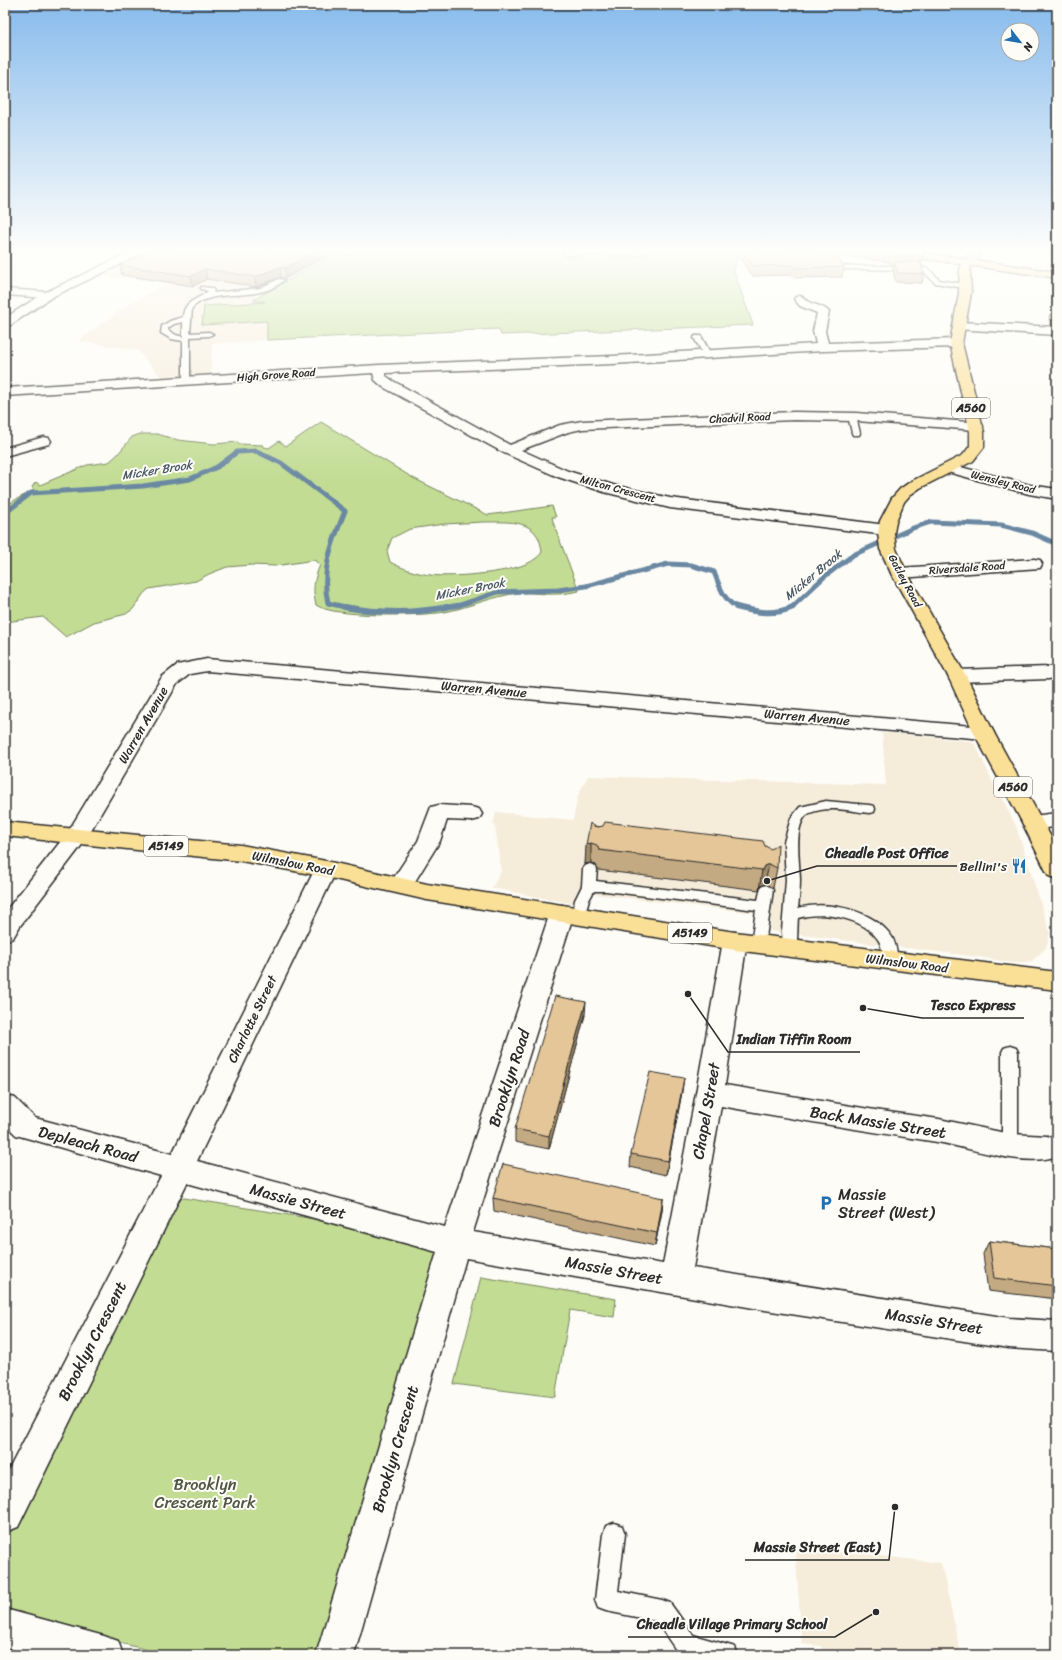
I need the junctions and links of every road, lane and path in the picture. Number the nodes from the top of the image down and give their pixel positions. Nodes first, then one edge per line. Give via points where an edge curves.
1 (165, 326) edge
2 (187, 326) edge
3 (820, 326) edge
4 (959, 326) edge
5 (968, 326) edge
6 (1057, 331) edge
7 (209, 334) dead end
8 (187, 338) junction
9 (698, 338) dead end
10 (956, 343) junction
11 (823, 347) junction
12 (707, 354) junction
13 (379, 369) junction
14 (186, 381) junction
15 (5, 392) edge
16 (852, 416) junction
17 (976, 426) junction
18 (856, 433) dead end
19 (44, 440) dead end
20 (509, 450) junction
21 (5, 452) edge
22 (949, 468) junction
23 (1057, 494) edge
24 (886, 532) junction
25 (1034, 564) dead end
26 (899, 573) junction
27 (1057, 671) edge
28 (956, 676) junction
29 (984, 733) junction
30 (869, 809) dead end
31 (471, 814) dead end
32 (1057, 820) edge
33 (1033, 822) junction
34 (5, 829) edge
35 (76, 837) junction
36 (590, 868) dead end
37 (326, 869) junction
38 (1057, 871) edge
39 (401, 885) junction
40 (589, 886) junction
41 (766, 890) dead end
42 (764, 906) junction
43 (570, 914) junction
44 (790, 916) junction
45 (5, 932) edge
46 (746, 942) junction
47 (790, 948) junction
48 (891, 961) junction
49 (1057, 981) edge
50 (1010, 1052) dead end
51 (710, 1093) junction
52 (5, 1106) edge
53 (1010, 1146) junction
54 (1052, 1149) edge
55 (179, 1169) junction
56 (456, 1243) junction
57 (674, 1280) junction
58 (1057, 1336) edge
59 (5, 1514) edge
60 (614, 1534) dead end
61 (5, 1628) edge
62 (104, 1655) edge
63 (335, 1655) edge
64 (728, 1655) edge

1 - 8 lane via 164,331 174,337
2 - 8 lane
3 - 11 street
4 - 10 main road, Gatley Road / A560
5 - 6 street
7 - 8 lane
8 - 14 lane
9 - 12 lane
10 - 11 street, High Grove Road
10 - 17 main road, Gatley Road / A560
11 - 12 street, High Grove Road
12 - 13 street, High Grove Road
13 - 14 street, High Grove Road
13 - 20 street, Milton Crescent via 380,376 388,384
14 - 15 street, High Grove Road
16 - 17 street, Chadvil Road
16 - 18 lane
16 - 20 street, Chadvil Road via 582,425 565,428
17 - 22 main road, Gatley Road / A560 via 978,442 975,451 968,458
19 - 21 street
20 - 24 street, Milton Crescent via 563,474 633,496
22 - 23 street, Wensley Road
22 - 24 main road, Gatley Road / A560 via 905,492 892,511
24 - 26 main road, Gatley Road / A560 via 891,556
25 - 26 street, Riversdale Road
26 - 28 main road, Gatley Road / A560
27 - 28 street
28 - 29 main road, Gatley Road / A560
29 - 33 main road, Gatley Road / A560
29 - 35 street, Warren Avenue via 207,665 184,669 169,681
30 - 44 lane via 826,805 805,810 797,818 791,842 793,880
31 - 39 street via 439,812 429,841
32 - 33 street
33 - 38 main road, Gatley Road / A560
34 - 35 main road, Wilmslow Road / A5149
35 - 37 main road, Wilmslow Road / A5149 via 241,853
35 - 45 street
36 - 40 lane
37 - 39 main road, Wilmslow Road / A5149
37 - 55 street, Charlotte Street
39 - 43 main road, Wilmslow Road / A5149 via 427,892
40 - 42 lane
40 - 43 lane via 582,900
41 - 42 lane
42 - 46 lane
43 - 46 main road, Wilmslow Road / A5149
43 - 56 street, Brooklyn Road
44 - 47 lane
44 - 48 lane via 808,911 838,912 864,920 878,929 887,941
46 - 47 main road, Wilmslow Road / A5149
46 - 51 street, Chapel Street
47 - 48 main road, Wilmslow Road / A5149
48 - 49 main road, Wilmslow Road / A5149
50 - 53 lane
51 - 53 street, Back Massie Street via 939,1131
51 - 57 street, Chapel Street
52 - 55 street, Depleach Road via 26,1127
53 - 54 street, Back Massie Street
55 - 56 street, Massie Street
55 - 59 street, Brooklyn Crescent
56 - 57 street, Massie Street
56 - 63 street, Brooklyn Crescent
57 - 58 street, Massie Street via 1009,1333
60 - 64 lane via 606,1600 662,1611 686,1645
61 - 62 street

